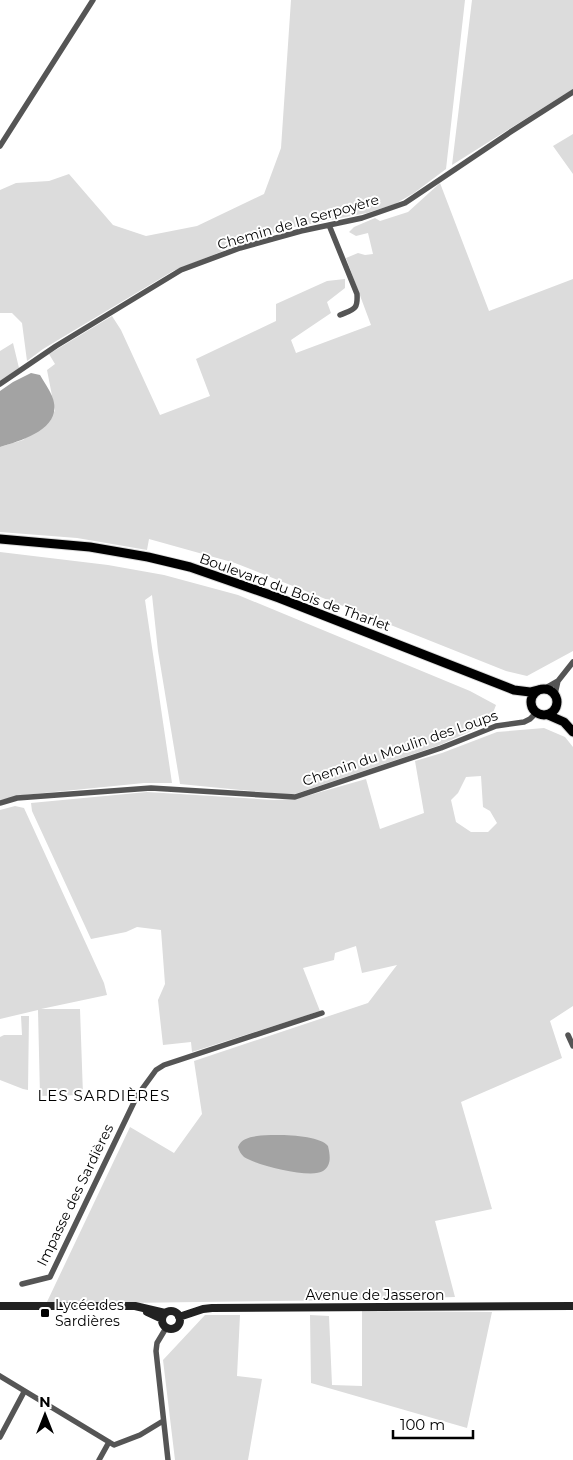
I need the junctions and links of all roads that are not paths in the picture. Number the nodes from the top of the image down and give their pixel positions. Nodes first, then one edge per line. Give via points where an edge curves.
1 (93, 0) edge
2 (573, 92) edge
3 (0, 146) edge
4 (329, 225) junction
5 (340, 315) dead end
6 (0, 384) edge
7 (0, 539) edge
8 (573, 662) edge
9 (558, 681) junction
10 (514, 690) junction
11 (541, 690) junction
12 (555, 694) junction
13 (531, 704) junction
14 (556, 706) junction
15 (536, 713) junction
16 (548, 714) junction
17 (564, 722) junction
18 (573, 732) edge
19 (0, 803) edge
20 (322, 1014) dead end
21 (568, 1035) dead end
22 (573, 1046) edge
23 (22, 1284) dead end
24 (0, 1306) edge
25 (573, 1306) edge
26 (0, 1311) edge
27 (163, 1316) junction
28 (179, 1317) junction
29 (166, 1328) junction
30 (0, 1376) edge
31 (24, 1392) junction
32 (163, 1421) junction
33 (0, 1436) edge
34 (109, 1442) junction
35 (99, 1460) edge
36 (168, 1460) edge

1 - 3 street
2 - 4 street, Chemin de la Serpoyère via 405,203
4 - 5 street via 357,294 355,308
4 - 6 street, Chemin de la Serpoyère via 240,248 181,270
7 - 10 main road, Boulevard du Bois de Tharlet via 90,547 190,567 271,595
8 - 9 street
9 - 11 street
9 - 12 street
10 - 11 main road, Boulevard du Bois de Tharlet
10 - 13 main road, Boulevard du Bois de Tharlet
11 - 12 main road
11 - 13 main road via 533,694
12 - 14 main road
13 - 15 main road
14 - 16 main road
14 - 17 main road
15 - 16 main road
15 - 19 street, Chemin du Moulin des Loups via 524,722 496,726 295,797 151,788 17,798
16 - 17 main road
17 - 18 main road
20 - 23 street, Impasse des Sardières via 156,1070 137,1096 50,1277
21 - 22 street
24 - 27 main road via 135,1306
25 - 28 main road, Avenue de Jasseron via 212,1308
26 - 27 main road via 135,1309
27 - 28 main road via 174,1312
27 - 29 main road via 162,1323
28 - 29 main road via 176,1328
29 - 32 street via 156,1351
30 - 31 street
31 - 33 street
31 - 34 street
32 - 34 street via 119,1444
32 - 36 street
34 - 35 street

